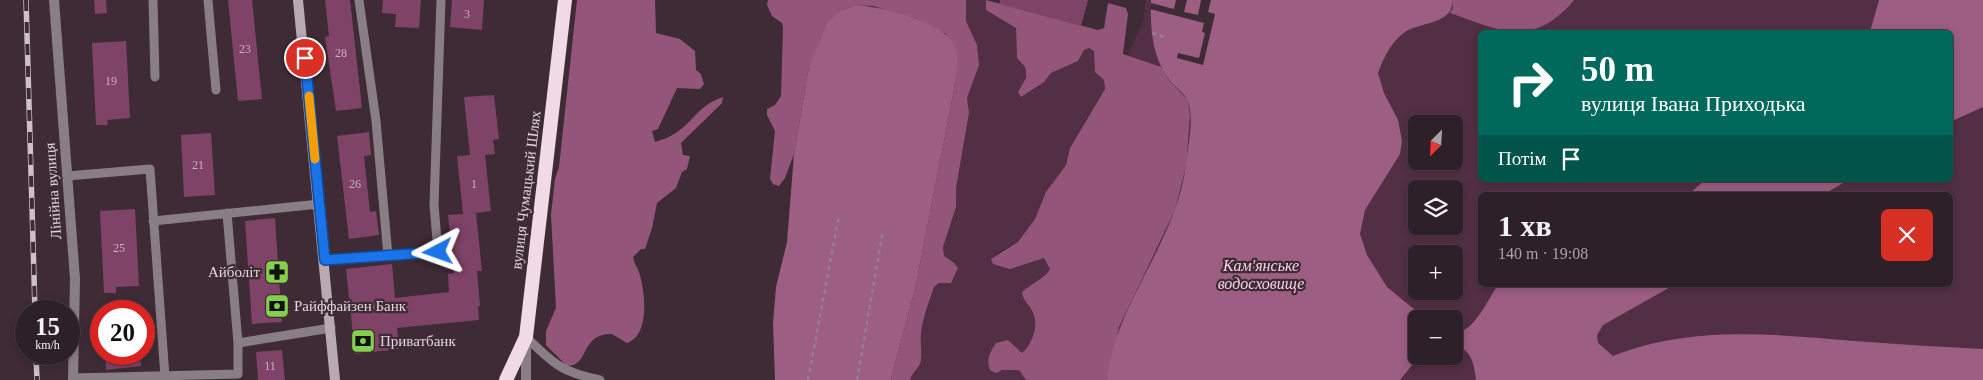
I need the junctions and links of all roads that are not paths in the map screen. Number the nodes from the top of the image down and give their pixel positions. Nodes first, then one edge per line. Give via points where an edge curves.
1 (54, 0) edge
2 (153, 0) edge
3 (208, 0) edge
4 (298, 0) edge
5 (360, 0) edge
6 (441, 0) edge
7 (565, 0) edge
8 (156, 77) dead end
9 (216, 90) dead end
10 (67, 176) junction
11 (319, 204) junction
12 (226, 214) junction
13 (153, 221) junction
14 (388, 256) junction
15 (325, 260) junction
16 (331, 328) junction
17 (526, 337) junction
18 (238, 343) junction
19 (165, 377) junction
20 (73, 379) edge
21 (335, 380) edge
22 (506, 380) edge
23 (526, 380) edge
24 (600, 380) edge

1 - 10 street, Лінійна вулиця
2 - 8 lane
3 - 9 lane
4 - 11 main road
5 - 14 lane via 376,121
6 - 14 lane via 434,205 438,252
7 - 17 highway, вулиця Чумацький Шлях
10 - 13 lane via 150,169
10 - 20 street, Лінійна вулиця via 75,279
11 - 12 lane
11 - 15 main road
12 - 13 lane
12 - 18 lane
13 - 19 lane
14 - 15 lane
15 - 16 main road
16 - 18 lane
16 - 21 main road
17 - 22 highway, вулиця Чумацький Шлях
17 - 23 street
17 - 24 lane via 554,365 576,375
18 - 19 lane via 238,374
19 - 20 lane

